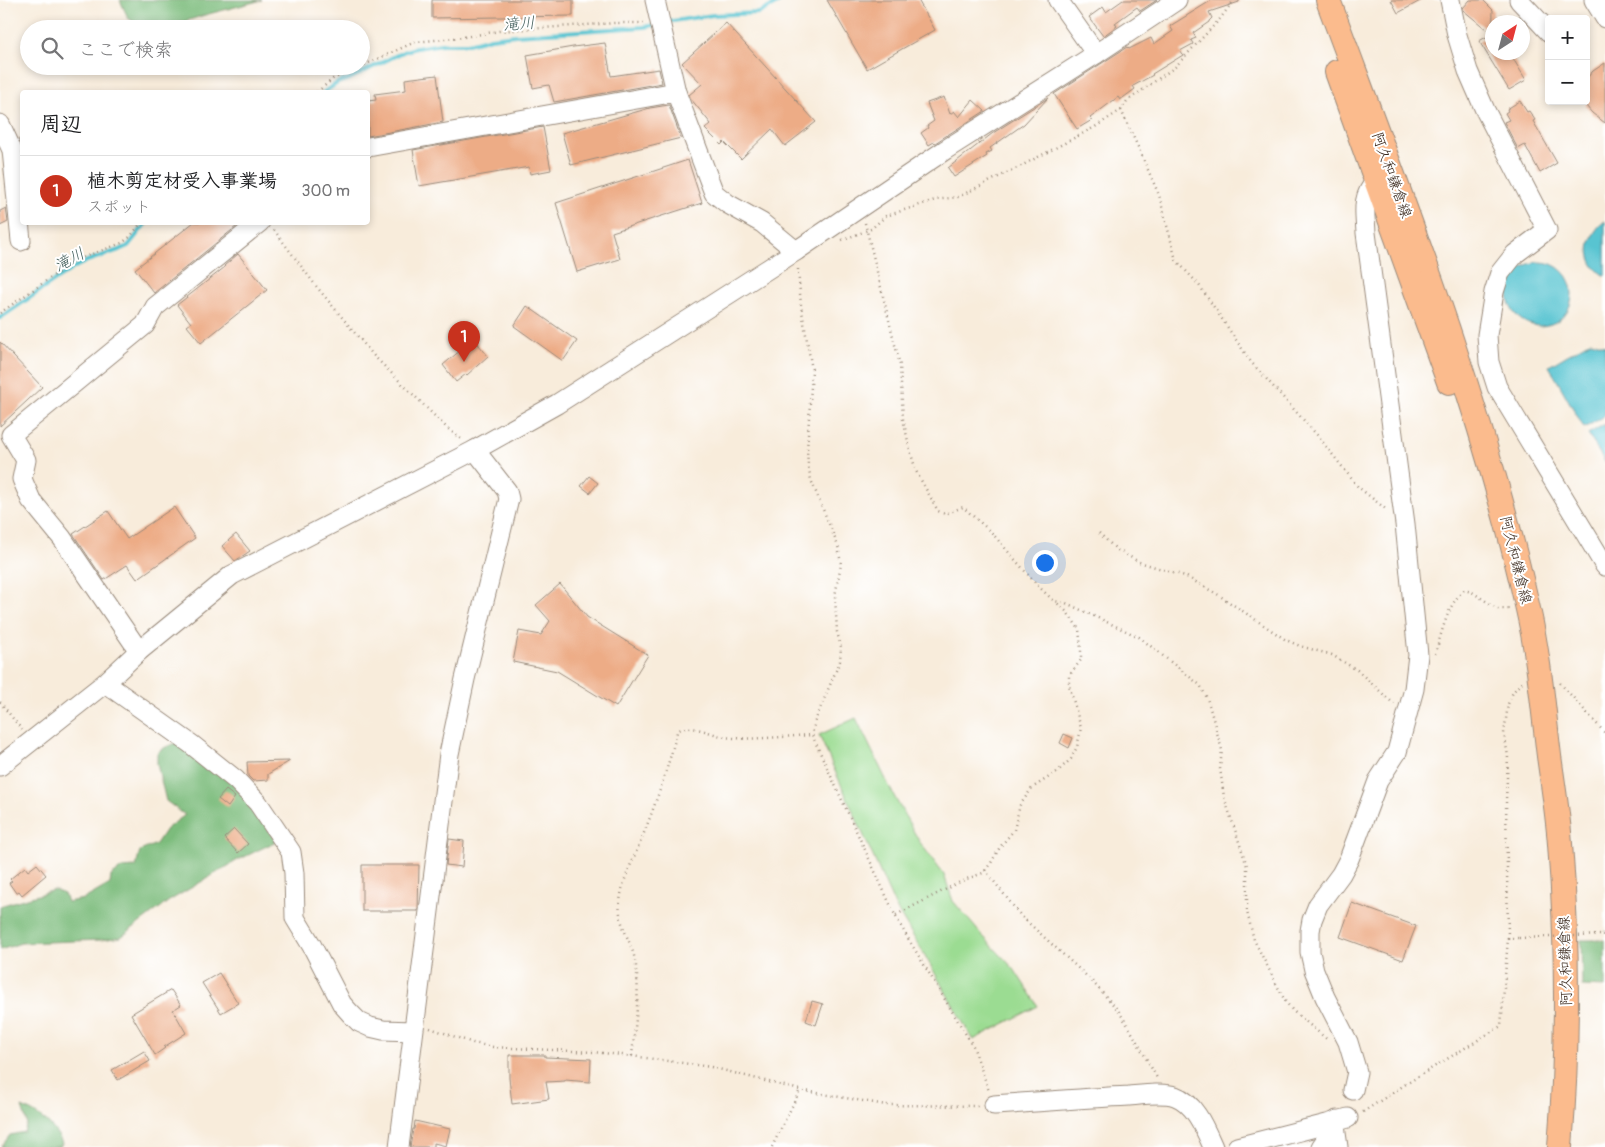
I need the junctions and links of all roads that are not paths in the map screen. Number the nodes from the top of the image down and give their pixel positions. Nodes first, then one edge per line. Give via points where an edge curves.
1 (656, 0) edge
2 (1058, 0) edge
3 (1312, 0) edge
4 (1328, 0) edge
5 (1450, 0) edge
6 (1519, 0) edge
7 (1594, 0) edge
8 (1168, 2) edge
9 (1605, 18) edge
10 (1545, 28) edge
11 (1096, 54) junction
12 (676, 92) junction
13 (0, 124) edge
14 (370, 147) edge
15 (1376, 181) junction
16 (256, 225) edge
17 (21, 240) dead end
18 (796, 251) junction
19 (475, 450) junction
20 (1605, 566) edge
21 (139, 651) junction
22 (104, 683) junction
23 (0, 766) edge
24 (414, 1028) junction
25 (1353, 1090) dead end
26 (994, 1105) road end
27 (1340, 1121) junction
28 (399, 1147) edge
29 (1213, 1147) edge
30 (1237, 1147) edge
31 (1321, 1147) edge
32 (1338, 1147) edge
33 (1547, 1147) edge
34 (1560, 1147) edge

1 - 12 street
2 - 11 street
3 - 15 main road, 阿久和鎌倉線
4 - 34 main road, 阿久和鎌倉線 via 1464,376 1499,493 1528,609 1538,660 1560,843 1567,986
5 - 20 street via 1468,72 1548,230 1515,254 1500,273 1487,335 1489,362 1497,387
6 - 10 street
7 - 9 street
8 - 11 street
11 - 18 street via 945,150
12 - 14 street
12 - 18 street via 714,193 762,223
13 - 17 street via 12,150
15 - 25 street via 1368,189 1364,202 1366,233 1405,524 1418,655 1414,689 1397,752 1378,781 1348,859 1318,905 1310,930 1314,970 1348,1042 1358,1072
15 - 33 main road, 阿久和鎌倉線 via 1449,382 1513,609 1545,845 1552,986
16 - 21 street via 155,307 145,326 11,435 26,460 22,479 31,500 62,538
18 - 19 street via 557,404
19 - 21 street via 232,575
19 - 24 street via 507,491 509,499 449,754
21 - 22 street
22 - 23 street
22 - 24 street via 191,744 236,780 258,803 291,852 294,918 350,1013 370,1028
24 - 28 street
26 - 29 street via 1173,1095 1195,1112
27 - 30 street
27 - 31 street
27 - 32 street

